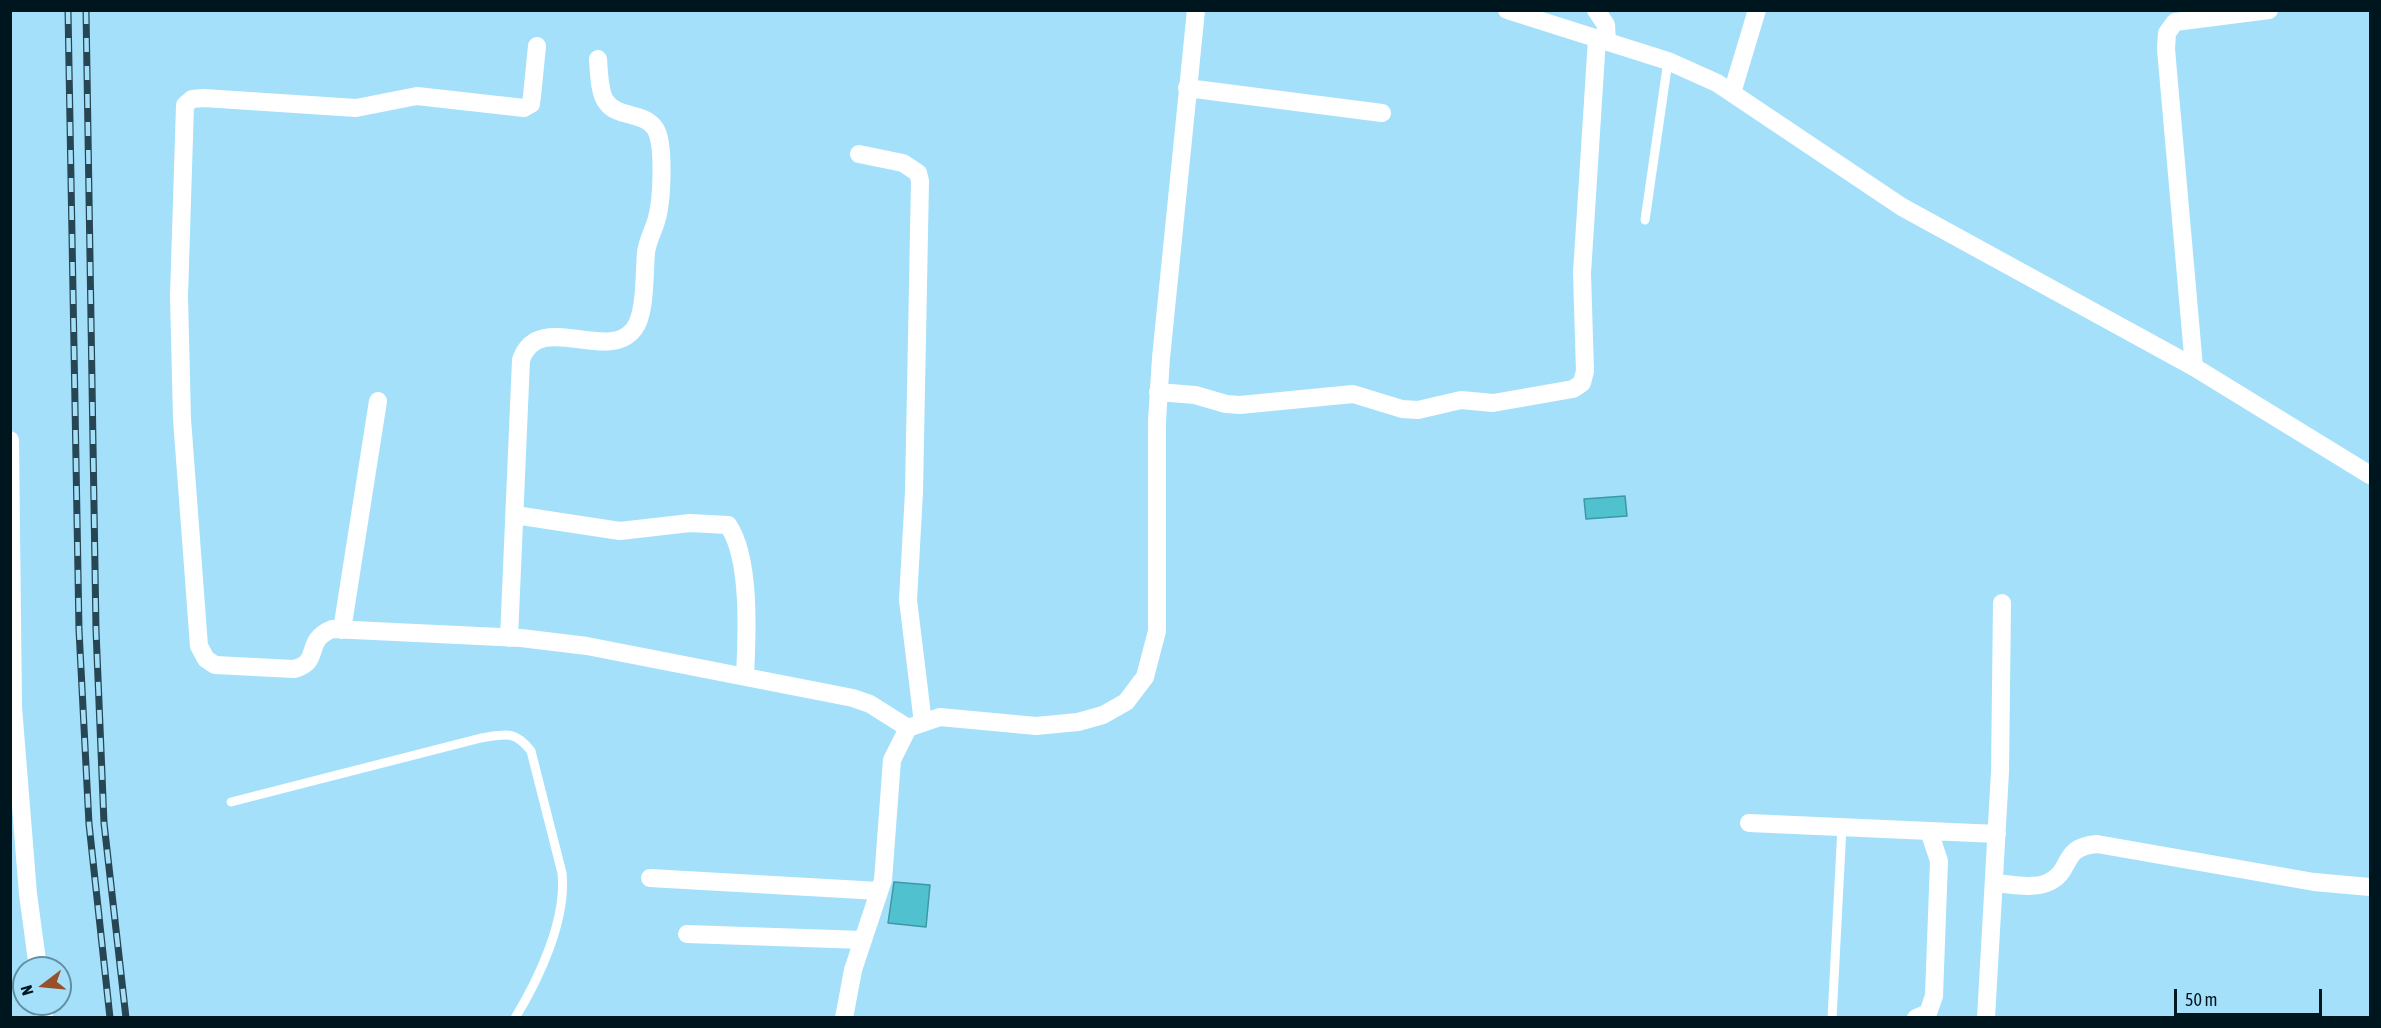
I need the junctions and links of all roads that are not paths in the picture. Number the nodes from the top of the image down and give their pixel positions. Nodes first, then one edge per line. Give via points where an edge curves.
1 (1196, 10) edge
2 (1507, 10) edge
3 (1596, 10) edge
4 (1758, 10) edge
5 (2269, 10) edge
6 (1602, 40) junction
7 (537, 46) dead end
8 (598, 59) dead end
9 (1668, 61) junction
10 (1187, 88) junction
11 (1732, 93) junction
12 (1382, 113) dead end
13 (859, 154) dead end
14 (1645, 220) dead end
15 (2194, 367) junction
16 (1158, 392) junction
17 (378, 401) dead end
18 (10, 440) edge
19 (2370, 475) edge
20 (515, 515) junction
21 (2002, 603) dead end
22 (342, 630) junction
23 (510, 638) junction
24 (745, 676) junction
25 (915, 726) junction
26 (231, 802) dead end
27 (1749, 823) dead end
28 (1842, 827) junction
29 (1929, 831) junction
30 (1997, 834) junction
31 (650, 878) dead end
32 (1994, 882) junction
33 (2370, 887) edge
34 (879, 891) junction
35 (687, 934) dead end
36 (863, 940) junction
37 (36, 956) edge
38 (515, 1017) edge
39 (844, 1017) edge
40 (1832, 1017) edge
41 (1916, 1017) edge
42 (1986, 1017) edge

1 - 10 street
2 - 6 street
3 - 6 street via 1606,25
4 - 11 street
5 - 15 street via 2175,22 2167,33
6 - 9 street
6 - 16 street via 1583,252 1582,383 1574,389 1493,403 1461,400 1418,410 1353,394 1240,405 1195,394
7 - 22 street via 531,104 524,108 417,96 356,108 204,98 192,99 185,105 182,419 199,646 206,659 215,665 294,669 305,666 313,656 313,644 320,634
8 - 20 street via 605,102 612,109 640,117 657,131 658,217 646,250 639,320 634,330 622,339 539,339 525,351
9 - 11 street
9 - 14 lane
10 - 12 street
10 - 16 street
11 - 15 street via 1902,207
13 - 25 street via 903,163 918,173 920,182 915,492 908,600
15 - 19 street
16 - 25 street via 1157,631 1145,676 1126,702 1103,715 1078,722 1036,726 940,717
17 - 22 street
18 - 37 street via 12,707
20 - 23 street
20 - 24 street via 621,531 690,523 728,525 740,547 748,608
21 - 30 street
22 - 23 street
23 - 24 street via 587,646
24 - 25 street via 854,698
25 - 34 street via 892,760 887,850
26 - 38 lane via 481,738 508,733 522,739 531,751 564,894 530,993
27 - 28 street
28 - 29 street
28 - 40 lane
29 - 30 street
29 - 41 street via 1939,861 1934,996 1928,1013
30 - 32 street
31 - 34 street
32 - 33 street via 2044,884 2062,872 2071,853 2082,845 2097,844 2314,882
32 - 42 street
34 - 36 street
35 - 36 street
36 - 39 street via 846,996

